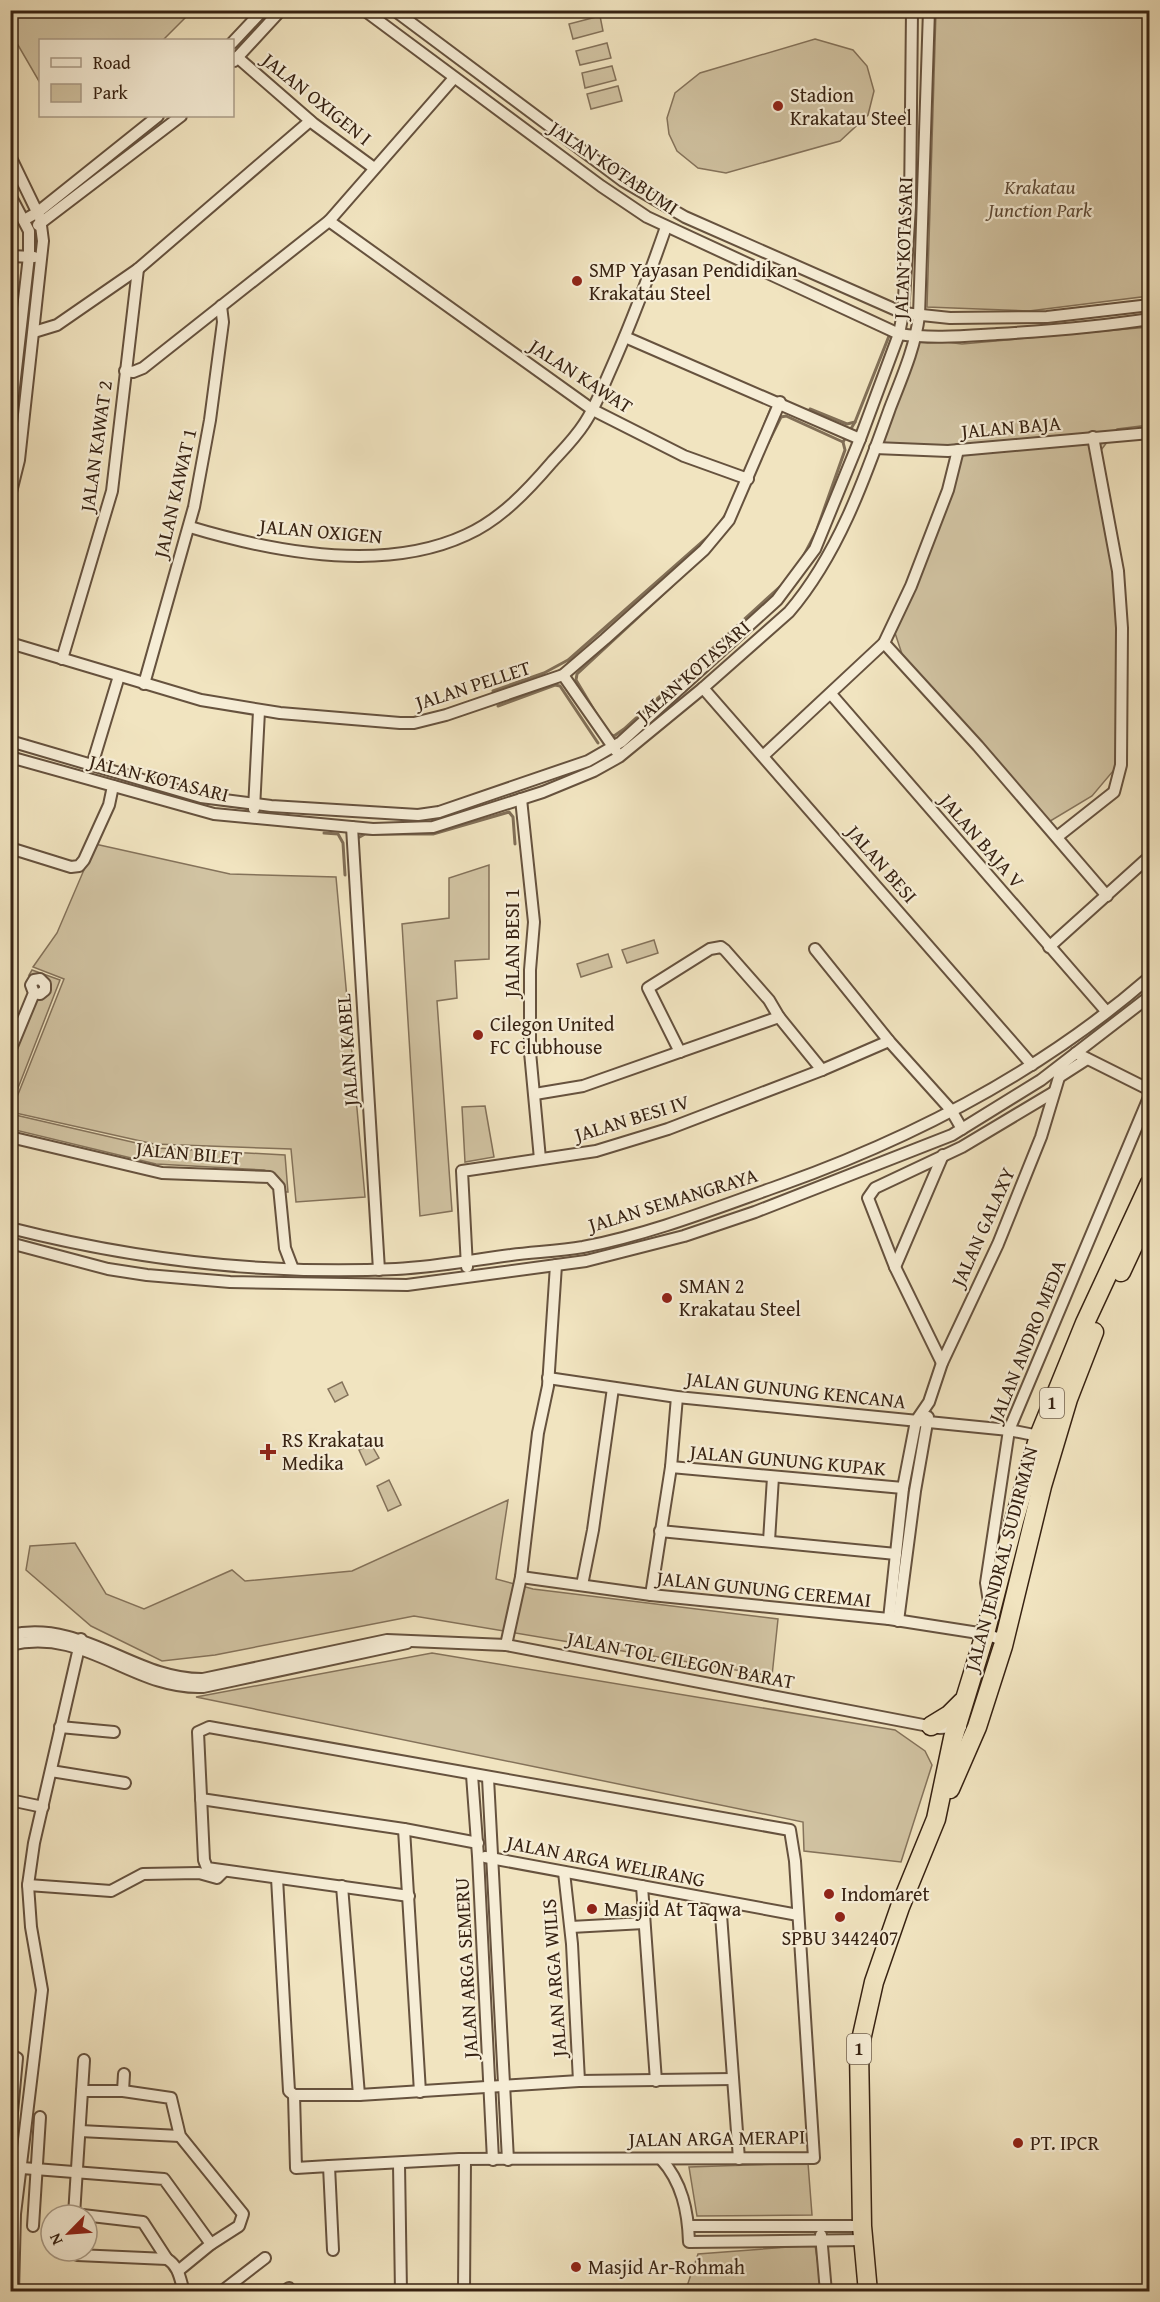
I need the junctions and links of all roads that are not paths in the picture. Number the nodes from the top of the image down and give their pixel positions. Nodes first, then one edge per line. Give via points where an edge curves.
1 (263, 10) edge
2 (281, 10) edge
3 (364, 10) edge
4 (394, 10) edge
5 (912, 10) edge
6 (928, 10) edge
7 (234, 41) edge
8 (235, 59) edge
9 (454, 78) junction
10 (158, 117) edge
11 (180, 117) edge
12 (310, 121) junction
13 (10, 156) edge
14 (374, 168) junction
15 (609, 172) junction
16 (601, 186) junction
17 (10, 195) edge
18 (40, 217) junction
19 (24, 220) junction
20 (329, 221) junction
21 (666, 227) junction
22 (28, 231) junction
23 (10, 256) edge
24 (35, 257) junction
25 (138, 269) junction
26 (1149, 305) edge
27 (222, 306) junction
28 (903, 313) junction
29 (920, 316) junction
30 (1149, 320) edge
31 (34, 332) junction
32 (899, 334) junction
33 (625, 337) junction
34 (917, 337) junction
35 (125, 371) junction
36 (780, 402) junction
37 (593, 410) junction
38 (10, 422) edge
39 (1149, 433) edge
40 (1093, 437) junction
41 (859, 438) junction
42 (875, 448) junction
43 (958, 450) junction
44 (744, 478) junction
45 (10, 496) edge
46 (190, 527) junction
47 (809, 559) junction
48 (822, 567) junction
49 (10, 643) edge
50 (884, 643) junction
51 (62, 659) junction
52 (563, 675) junction
53 (119, 676) junction
54 (144, 684) junction
55 (704, 688) junction
56 (831, 694) junction
57 (259, 711) junction
58 (10, 741) edge
59 (612, 746) junction
60 (763, 756) junction
61 (10, 757) edge
62 (619, 757) junction
63 (92, 765) junction
64 (113, 786) junction
65 (521, 800) junction
66 (255, 804) junction
67 (254, 818) junction
68 (352, 836) junction
69 (1056, 837) junction
70 (10, 848) edge
71 (1149, 856) edge
72 (1107, 896) junction
73 (1049, 947) junction
74 (815, 950) dead end
75 (1149, 977) edge
76 (34, 993) dead end
77 (1149, 996) edge
78 (1106, 1011) junction
79 (779, 1017) junction
80 (889, 1041) junction
81 (10, 1051) edge
82 (680, 1052) junction
83 (1082, 1056) junction
84 (1063, 1064) junction
85 (1032, 1065) junction
86 (822, 1070) junction
87 (1059, 1077) junction
88 (1149, 1090) edge
89 (1054, 1092) junction
90 (536, 1094) junction
91 (1149, 1095) edge
92 (951, 1110) junction
93 (962, 1130) junction
94 (10, 1137) edge
95 (944, 1155) junction
96 (540, 1159) junction
97 (1149, 1183) edge
98 (1149, 1211) edge
99 (10, 1228) edge
100 (66, 1242) junction
101 (10, 1243) edge
102 (285, 1248) junction
103 (63, 1258) junction
104 (466, 1261) junction
105 (556, 1265) junction
106 (895, 1267) junction
107 (277, 1269) junction
108 (293, 1269) junction
109 (380, 1270) junction
110 (468, 1277) junction
111 (942, 1363) junction
112 (548, 1378) junction
113 (614, 1388) junction
114 (677, 1397) junction
115 (929, 1402) junction
116 (915, 1421) junction
117 (928, 1423) junction
118 (1009, 1430) junction
119 (1040, 1436) junction
120 (671, 1467) junction
121 (773, 1477) junction
122 (903, 1488) junction
123 (660, 1531) junction
124 (769, 1541) junction
125 (896, 1554) junction
126 (521, 1576) junction
127 (582, 1585) junction
128 (651, 1595) junction
129 (991, 1612) junction
130 (893, 1620) junction
131 (985, 1634) junction
132 (10, 1635) edge
133 (1003, 1640) junction
134 (79, 1643) junction
135 (10, 1645) edge
136 (506, 1645) junction
137 (60, 1727) junction
138 (951, 1730) junction
139 (114, 1732) dead end
140 (947, 1762) junction
141 (51, 1771) junction
142 (472, 1775) junction
143 (488, 1778) junction
144 (125, 1783) dead end
145 (201, 1799) junction
146 (10, 1800) edge
147 (44, 1807) junction
148 (936, 1819) junction
149 (404, 1829) junction
150 (478, 1843) junction
151 (478, 1856) junction
152 (491, 1858) junction
153 (224, 1871) junction
154 (564, 1872) junction
155 (278, 1878) junction
156 (28, 1885) junction
157 (342, 1886) junction
158 (642, 1886) junction
159 (409, 1896) junction
160 (720, 1901) junction
161 (798, 1915) junction
162 (644, 1923) junction
163 (571, 1926) junction
164 (10, 2054) edge
165 (84, 2060) dead end
166 (124, 2074) dead end
167 (734, 2079) junction
168 (579, 2081) junction
169 (656, 2081) junction
170 (506, 2087) junction
171 (490, 2088) junction
172 (82, 2091) junction
173 (123, 2091) junction
174 (420, 2092) junction
175 (294, 2095) junction
176 (359, 2095) junction
177 (40, 2117) dead end
178 (12, 2118) edge
179 (25, 2119) junction
180 (80, 2131) junction
181 (10, 2134) edge
182 (180, 2136) junction
183 (661, 2159) junction
184 (739, 2159) junction
185 (10, 2160) edge
186 (465, 2160) junction
187 (493, 2160) junction
188 (508, 2160) junction
189 (399, 2164) junction
190 (22, 2165) junction
191 (329, 2166) junction
192 (37, 2169) junction
193 (75, 2172) junction
194 (74, 2203) edge
195 (99, 2217) edge
196 (33, 2226) dead end
197 (689, 2226) junction
198 (820, 2226) junction
199 (862, 2233) junction
200 (821, 2241) junction
201 (211, 2244) junction
202 (333, 2250) dead end
203 (99, 2256) edge
204 (265, 2258) dead end
205 (167, 2259) junction
206 (178, 2271) junction
207 (13, 2292) edge
208 (184, 2292) edge
209 (221, 2292) edge
210 (401, 2292) edge
211 (464, 2292) edge
212 (826, 2292) edge
213 (868, 2292) edge

1 - 7 street
2 - 8 street
3 - 9 street, JALAN KOTABUMI
4 - 15 street, JALAN KOTABUMI
5 - 28 street, JALAN KOTASARI via 910,203
6 - 29 street, JALAN KOTASARI
8 - 12 street, JALAN OXIGEN I
9 - 14 street
9 - 16 street, JALAN KOTABUMI
10 - 18 street
11 - 18 street
12 - 14 street, JALAN OXIGEN I
12 - 25 street
13 - 18 street
14 - 20 street
15 - 16 street
15 - 28 street, JALAN KOTABUMI via 685,217
16 - 21 street, JALAN KOTABUMI
17 - 19 street
18 - 19 street
18 - 22 street
18 - 24 street via 43,241
19 - 22 street
20 - 27 street
20 - 37 street, JALAN KAWAT
21 - 32 street, JALAN KOTABUMI
21 - 33 street, JALAN OXIGEN
22 - 24 street
23 - 24 street
24 - 31 street
24 - 38 street
25 - 31 street via 57,325
25 - 35 street, JALAN KAWAT 2
26 - 29 street, JALAN KOTABUMI via 1047,317
27 - 35 street via 143,368
27 - 46 street, JALAN KAWAT 1 via 210,420
28 - 29 street, JALAN KOTABUMI
28 - 32 street, JALAN KOTASARI
29 - 34 street, JALAN KOTASARI
30 - 34 street, JALAN KOTABUMI via 1058,330
31 - 45 street via 20,460
32 - 34 street, JALAN KOTABUMI
32 - 41 street, JALAN KOTASARI
33 - 36 street
33 - 37 street, JALAN OXIGEN
34 - 42 street, JALAN KOTASARI
35 - 51 street, JALAN KAWAT 2 via 110,500
36 - 41 street
36 - 44 street, JALAN PELLET
37 - 44 street, JALAN KAWAT via 684,456
37 - 46 street, JALAN OXIGEN via 514,502 466,535 429,548 386,556 343,555 233,540
39 - 40 street, JALAN BAJA
40 - 43 street, JALAN BAJA
40 - 69 street via 1118,571 1121,765 1114,792
41 - 47 street, JALAN KOTASARI
42 - 43 street, JALAN BAJA
42 - 48 street, JALAN KOTASARI
43 - 50 street via 948,490
44 - 52 street, JALAN PELLET via 729,520 704,550
46 - 54 street, JALAN KAWAT 1
47 - 48 street
47 - 59 street, JALAN KOTASARI via 777,600 628,736
48 - 55 street, JALAN KOTASARI via 789,612
49 - 51 street, JALAN PELLET
50 - 56 street
50 - 69 street
51 - 53 street, JALAN PELLET
52 - 57 street, JALAN PELLET via 414,723
52 - 59 street
53 - 54 street, JALAN PELLET
53 - 63 street
54 - 57 street, JALAN PELLET
55 - 60 street, JALAN BESI
55 - 62 street, JALAN KOTASARI
56 - 60 street
56 - 73 street, JALAN BAJA V
57 - 66 street
58 - 63 street, JALAN KOTASARI
59 - 62 street
59 - 66 street, JALAN KOTASARI via 588,761 432,813
60 - 85 street, JALAN BESI
61 - 64 street, JALAN KOTASARI
62 - 65 street, JALAN KOTASARI
63 - 66 street, JALAN KOTASARI via 201,796
64 - 67 street, JALAN KOTASARI via 214,814
64 - 70 street via 109,805 79,866 70,867
65 - 68 street, JALAN KOTASARI via 434,827
65 - 90 street, JALAN BESI 1 via 534,922 530,1052
66 - 67 street
67 - 68 street, JALAN KOTASARI
68 - 109 street, JALAN KABEL
69 - 72 street
71 - 72 street
72 - 73 street
73 - 78 street, JALAN BAJA V
74 - 80 street
75 - 78 street, JALAN SEMANGRAYA
76 - 81 street
77 - 83 street, JALAN SEMANGRAYA
78 - 85 street, JALAN SEMANGRAYA
79 - 82 street
79 - 82 street via 728,952 717,947 648,988
79 - 86 street
80 - 86 street, JALAN BESI IV
80 - 92 street
82 - 90 street via 583,1086
83 - 84 street, JALAN SEMANGRAYA
83 - 87 street
83 - 88 street
84 - 87 street, JALAN GALAXY
84 - 93 street, JALAN SEMANGRAYA
85 - 92 street, JALAN SEMANGRAYA
86 - 96 street, JALAN BESI IV via 668,1129 596,1151
87 - 89 street, JALAN GALAXY
89 - 95 street
89 - 111 street, JALAN GALAXY via 1041,1137 998,1244
90 - 96 street, JALAN BESI 1
91 - 118 street, JALAN ANDRO MEDA
92 - 93 street
92 - 104 street, JALAN SEMANGRAYA via 845,1162 682,1220 584,1246
93 - 105 street, JALAN SEMANGRAYA via 684,1236
94 - 102 street, JALAN BILET via 162,1173 270,1177 279,1186
95 - 106 street
95 - 106 street via 875,1188 868,1198
96 - 104 street, JALAN BESI IV via 462,1171
97 - 119 highway, 1 via 1085,1323
98 - 133 highway, JALAN JENDRAL SUDIRMAN / 1 via 1068,1399
99 - 100 street, JALAN SEMANGRAYA
100 - 103 street
100 - 107 street, JALAN SEMANGRAYA via 154,1259
101 - 103 street, JALAN SEMANGRAYA
102 - 107 street
102 - 108 street, JALAN BILET
103 - 110 street, JALAN SEMANGRAYA via 147,1275 230,1282 407,1285
104 - 109 street, JALAN SEMANGRAYA
104 - 110 street
105 - 110 street, JALAN SEMANGRAYA
105 - 112 street
106 - 111 street
107 - 108 street, JALAN SEMANGRAYA
108 - 109 street, JALAN SEMANGRAYA
111 - 115 street, JALAN GALAXY
112 - 113 street, JALAN GUNUNG KENCANA
112 - 126 street
113 - 114 street, JALAN GUNUNG KENCANA
113 - 127 street
114 - 116 street, JALAN GUNUNG KENCANA
114 - 120 street
115 - 116 street, JALAN GALAXY
115 - 117 street, JALAN GALAXY
116 - 117 street, JALAN GUNUNG KENCANA
116 - 122 street, JALAN GALAXY
117 - 118 street, JALAN GUNUNG KENCANA
117 - 130 street, JALAN GALAXY
118 - 119 street, JALAN GUNUNG KENCANA
118 - 129 street, JALAN ANDRO MEDA via 986,1583
119 - 129 highway, 1
120 - 121 street, JALAN GUNUNG KUPAK
120 - 123 street
121 - 122 street, JALAN GUNUNG KUPAK
121 - 124 street
122 - 125 street, JALAN GALAXY
123 - 124 street
123 - 128 street
124 - 125 street
125 - 130 street, JALAN GALAXY
126 - 127 street, JALAN GUNUNG CEREMAI
126 - 136 street
127 - 128 street, JALAN GUNUNG CEREMAI
128 - 130 street, JALAN GUNUNG CEREMAI
129 - 131 highway, 1
130 - 131 street, JALAN GUNUNG CEREMAI
131 - 133 street, JALAN GUNUNG CEREMAI
131 - 138 highway, 1
132 - 134 street via 52,1632
133 - 138 highway, JALAN JENDRAL SUDIRMAN / 1
134 - 135 street via 49,1640
134 - 136 street, JALAN TOL CILEGON BARAT via 188,1679 387,1640
134 - 137 street
136 - 138 street, JALAN TOL CILEGON BARAT
137 - 139 street
137 - 141 street
138 - 140 highway, 1
138 - 140 highway via 941,1744
138 - 148 highway, JALAN JENDRAL SUDIRMAN / 1
140 - 148 highway, 1
141 - 144 street
141 - 147 street
142 - 143 street
142 - 145 street via 209,1727 198,1732
142 - 150 street, JALAN ARGA SEMERU
143 - 152 street, JALAN ARGA SEMERU
143 - 161 street, JALAN ARGA MERAPI via 787,1829 794,1841
145 - 149 street
145 - 153 street via 205,1864 207,1868
146 - 147 street
147 - 156 street
148 - 199 highway, 1 via 900,1907 862,2028
149 - 150 street
149 - 159 street
150 - 151 street, JALAN ARGA SEMERU
151 - 152 street, JALAN ARGA WELIRANG
151 - 171 street, JALAN ARGA SEMERU
152 - 154 street, JALAN ARGA WELIRANG
152 - 170 street, JALAN ARGA SEMERU
153 - 155 street
153 - 156 street via 217,1878 199,1872 143,1874 111,1891
154 - 158 street, JALAN ARGA WELIRANG
154 - 163 street, JALAN ARGA WILIS
155 - 157 street
155 - 175 street via 289,2091
156 - 179 street via 42,1990
157 - 159 street
157 - 176 street
158 - 160 street, JALAN ARGA WELIRANG
158 - 162 street
159 - 174 street
160 - 161 street, JALAN ARGA WELIRANG
160 - 167 street
161 - 184 street, JALAN ARGA MERAPI via 814,2158
162 - 163 street
162 - 169 street
163 - 168 street, JALAN ARGA WILIS
164 - 178 street via 17,2058
165 - 172 street
166 - 173 street
167 - 169 street
167 - 184 street
168 - 169 street
168 - 170 street
170 - 171 street
170 - 188 street, JALAN ARGA SEMERU
171 - 174 street
171 - 187 street, JALAN ARGA SEMERU
172 - 173 street
172 - 180 street
173 - 182 street via 171,2098
174 - 176 street
175 - 176 street
175 - 191 street, JALAN ARGA MERAPI via 296,2168
177 - 192 street
178 - 179 street
178 - 181 street
179 - 190 street
180 - 182 street
180 - 193 street
182 - 201 street via 243,2214 241,2224
183 - 184 street, JALAN ARGA MERAPI
183 - 188 street, JALAN ARGA MERAPI
183 - 197 street via 678,2185
185 - 190 street
186 - 187 street, JALAN ARGA MERAPI
186 - 189 street, JALAN ARGA MERAPI
186 - 211 street
187 - 188 street, JALAN ARGA MERAPI
189 - 191 street, JALAN ARGA MERAPI
189 - 210 street
190 - 192 street
190 - 207 street via 15,2214
191 - 202 street
192 - 193 street
192 - 196 street
193 - 194 street
193 - 201 street via 164,2179
195 - 205 street via 144,2222
197 - 198 street
197 - 200 street via 689,2242
198 - 199 street
198 - 200 street
199 - 200 street
199 - 213 highway, 1
200 - 212 street
201 - 206 street
203 - 205 street
204 - 209 street
205 - 206 street
206 - 208 street

